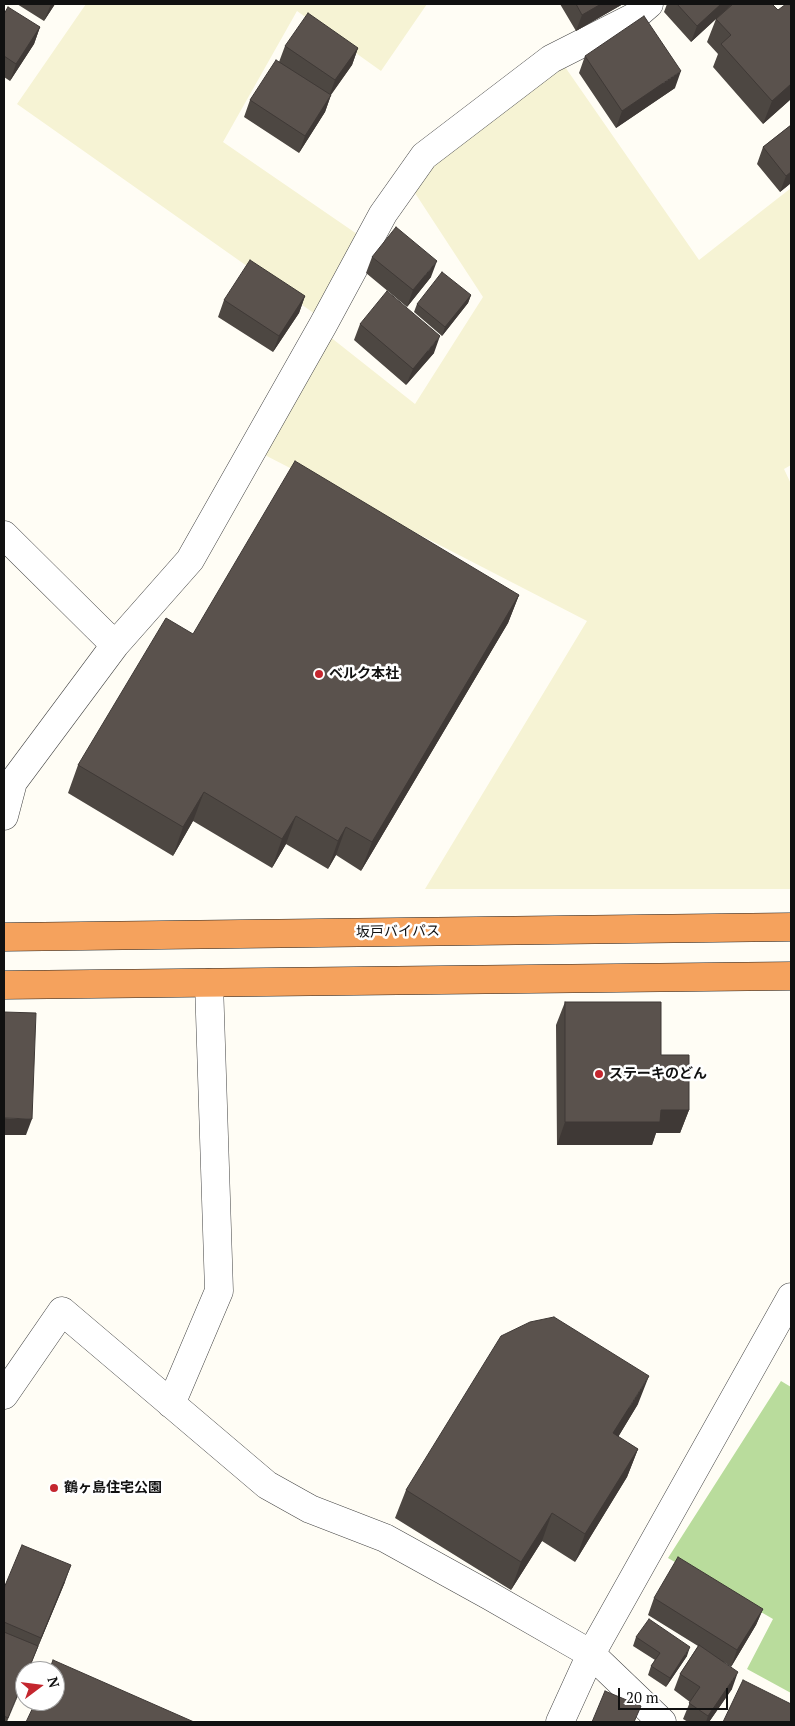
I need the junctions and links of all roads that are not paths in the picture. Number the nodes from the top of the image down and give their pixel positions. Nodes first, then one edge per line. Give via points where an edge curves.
1 (649, 4) edge
2 (4, 535) edge
3 (115, 645) junction
4 (4, 816) edge
5 (791, 928) edge
6 (4, 938) edge
7 (791, 976) edge
8 (209, 983) junction
9 (4, 985) edge
10 (791, 1297) edge
11 (4, 1395) edge
12 (171, 1404) junction
13 (591, 1654) junction
14 (560, 1722) edge
15 (662, 1722) edge

1 - 3 street via 634,17 551,59 424,156 383,214 190,560
2 - 3 street
3 - 4 street via 13,782
5 - 6 highway, 坂戸バイパス
7 - 8 highway
8 - 9 highway
8 - 12 street via 219,1291
10 - 13 street
11 - 12 street via 62,1311
12 - 13 street via 267,1485 310,1509 385,1538
13 - 14 street
13 - 15 street

